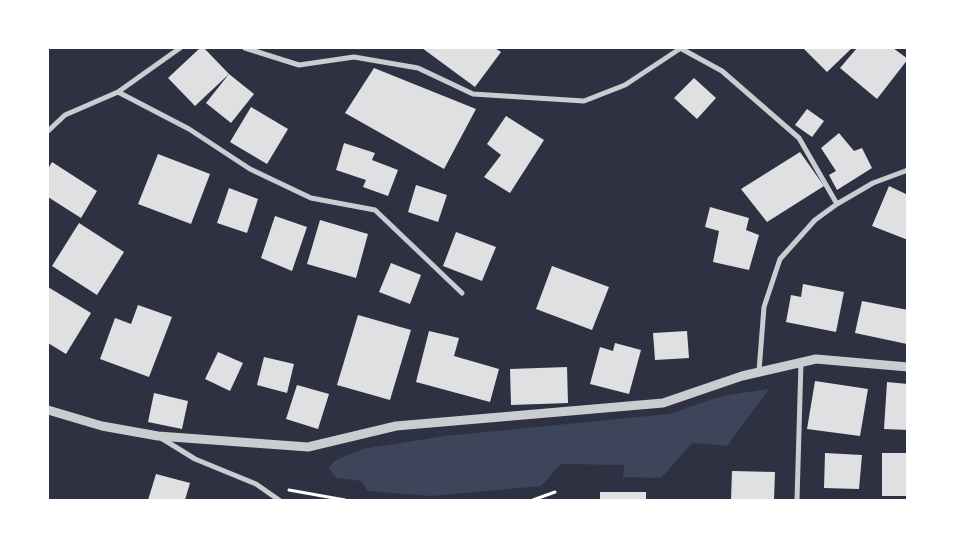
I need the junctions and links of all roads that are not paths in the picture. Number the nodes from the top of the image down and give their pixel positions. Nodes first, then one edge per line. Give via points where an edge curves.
1 (180, 48) edge
2 (245, 48) edge
3 (680, 48) edge
4 (118, 92) junction
5 (48, 132) edge
6 (908, 170) edge
7 (837, 204) junction
8 (462, 293) dead end
9 (801, 362) junction
10 (908, 367) edge
11 (759, 371) junction
12 (48, 410) edge
13 (158, 436) junction
14 (279, 500) edge
15 (797, 500) edge

1 - 4 street
2 - 3 street via 299,66 354,57 418,68 473,94 584,101 625,85
3 - 7 street via 722,71 799,138
4 - 5 street via 65,115
4 - 8 street via 189,129 250,169 311,198 375,210
6 - 7 street via 873,183
7 - 11 street via 815,220 780,258 764,308
9 - 10 street via 816,359
9 - 11 street
9 - 15 street
11 - 13 street via 663,404 396,426 308,447
12 - 13 street via 102,426
13 - 14 street via 195,459 256,484

